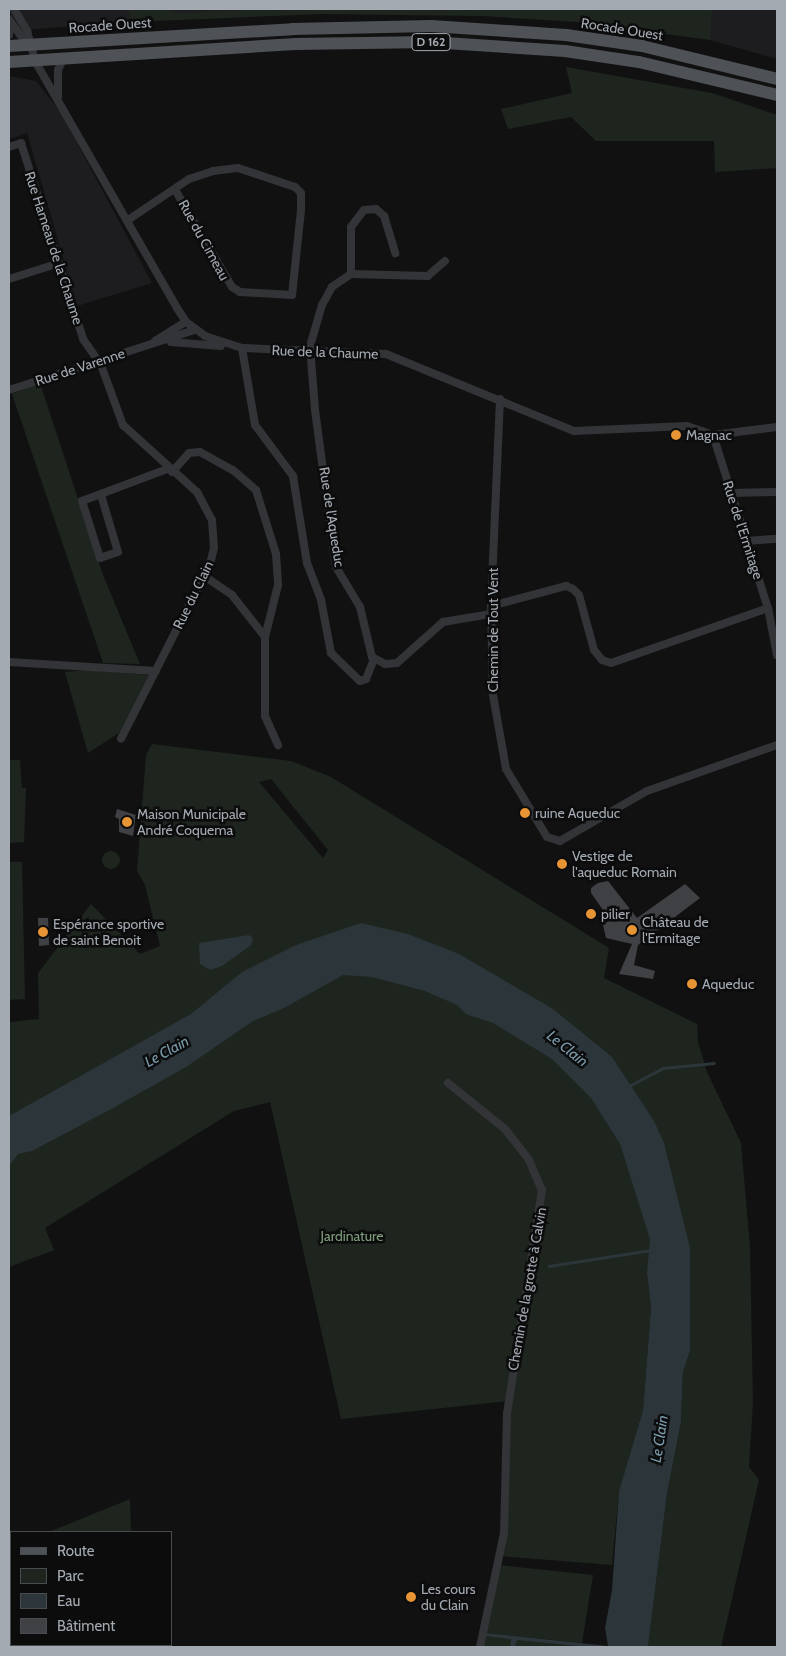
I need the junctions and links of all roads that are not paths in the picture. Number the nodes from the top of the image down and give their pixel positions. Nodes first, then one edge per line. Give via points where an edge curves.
1 (14, 9) edge
2 (9, 20) edge
3 (9, 35) edge
4 (28, 44) junction
5 (9, 46) edge
6 (63, 59) junction
7 (35, 61) junction
8 (9, 62) edge
9 (777, 79) edge
10 (777, 95) edge
11 (58, 97) junction
12 (9, 147) edge
13 (176, 191) junction
14 (128, 220) junction
15 (395, 253) dead end
16 (445, 261) dead end
17 (59, 264) junction
18 (351, 274) junction
19 (9, 279) edge
20 (186, 322) junction
21 (195, 330) junction
22 (151, 344) junction
23 (233, 347) junction
24 (242, 348) junction
25 (310, 353) junction
26 (97, 362) junction
27 (9, 390) edge
28 (500, 399) junction
29 (777, 427) edge
30 (713, 435) junction
31 (169, 470) junction
32 (777, 492) edge
33 (730, 493) junction
34 (101, 495) junction
35 (777, 539) edge
36 (745, 541) junction
37 (204, 576) junction
38 (768, 608) junction
39 (491, 610) junction
40 (265, 637) junction
41 (777, 655) edge
42 (374, 659) junction
43 (9, 662) edge
44 (156, 671) junction
45 (121, 739) dead end
46 (278, 745) dead end
47 (777, 745) edge
48 (448, 1083) dead end
49 (480, 1647) edge

1 - 4 street via 27,31
2 - 3 street
2 - 4 street
4 - 5 main road, Rocade Ouest / D 162
4 - 7 street, Rue de la Chaume
4 - 9 main road, Rocade Ouest / D 162 via 292,28 431,26 566,35 642,46
6 - 7 main road, D 162
6 - 10 main road, D 162 via 295,44 430,42 555,50 639,62
6 - 11 street, Rue de la Chaume via 58,70
7 - 8 main road, D 162
7 - 11 street, Rue de la Chaume
11 - 14 street, Rue de la Chaume
12 - 17 street, Rue Hameau de la Chaume via 20,143
13 - 13 street, Rue du Cimeau via 227,283 240,292 292,295 301,210 301,193 295,186 238,168 196,176
13 - 14 street, Rue du Cimeau
14 - 20 street, Rue de la Chaume
15 - 18 street via 384,216 376,210 364,210 352,226
16 - 18 street via 428,276
17 - 19 street
17 - 26 street, Rue Hameau de la Chaume via 83,339
18 - 25 street via 336,283 326,296
20 - 21 street, Rue de la Chaume
20 - 22 street, Rue de Varenne
21 - 22 street, Rue de Varenne
21 - 23 street, Rue de la Chaume
22 - 23 street, Rue de Varenne via 182,342
22 - 26 street, Rue de Varenne
23 - 24 street, Rue de la Chaume
24 - 25 street, Rue de la Chaume
24 - 42 street via 255,425 293,476 307,563 321,600 330,653 356,679 366,679
25 - 28 street, Rue de la Chaume via 386,354
25 - 42 street, Rue de l'Aqueduc via 336,567 360,608
26 - 27 street, Rue de Varenne
26 - 31 street, Rue du Clain via 123,426
28 - 30 street, Rue de la Chaume via 574,431 685,426
28 - 39 street, Chemin de Tout Vent
29 - 30 street
30 - 33 street, Rue de l'Ermitage
31 - 34 street
31 - 37 street, Rue du Clain via 197,492 212,520 214,548
31 - 40 street via 189,453 200,452 234,470 256,490 276,554 278,585
32 - 33 street
33 - 36 street, Rue de l'Ermitage
34 - 34 street via 82,501 100,558 118,552
35 - 36 street
36 - 38 street, Rue de l'Ermitage
37 - 40 street via 232,595
37 - 44 street, Rue du Clain
38 - 39 street via 611,663 602,660 594,650 579,595 573,589 566,586
38 - 41 street, Rue de l'Ermitage
39 - 42 street via 443,622 397,663 384,664
39 - 47 street, Chemin de Tout Vent via 493,695 506,769 547,836 560,841 647,791
40 - 46 street via 265,716
43 - 44 street
44 - 45 street, Rue du Clain
48 - 49 street, Chemin de la grotte à Calvin via 505,1129 529,1160 542,1190 506,1413 504,1533

